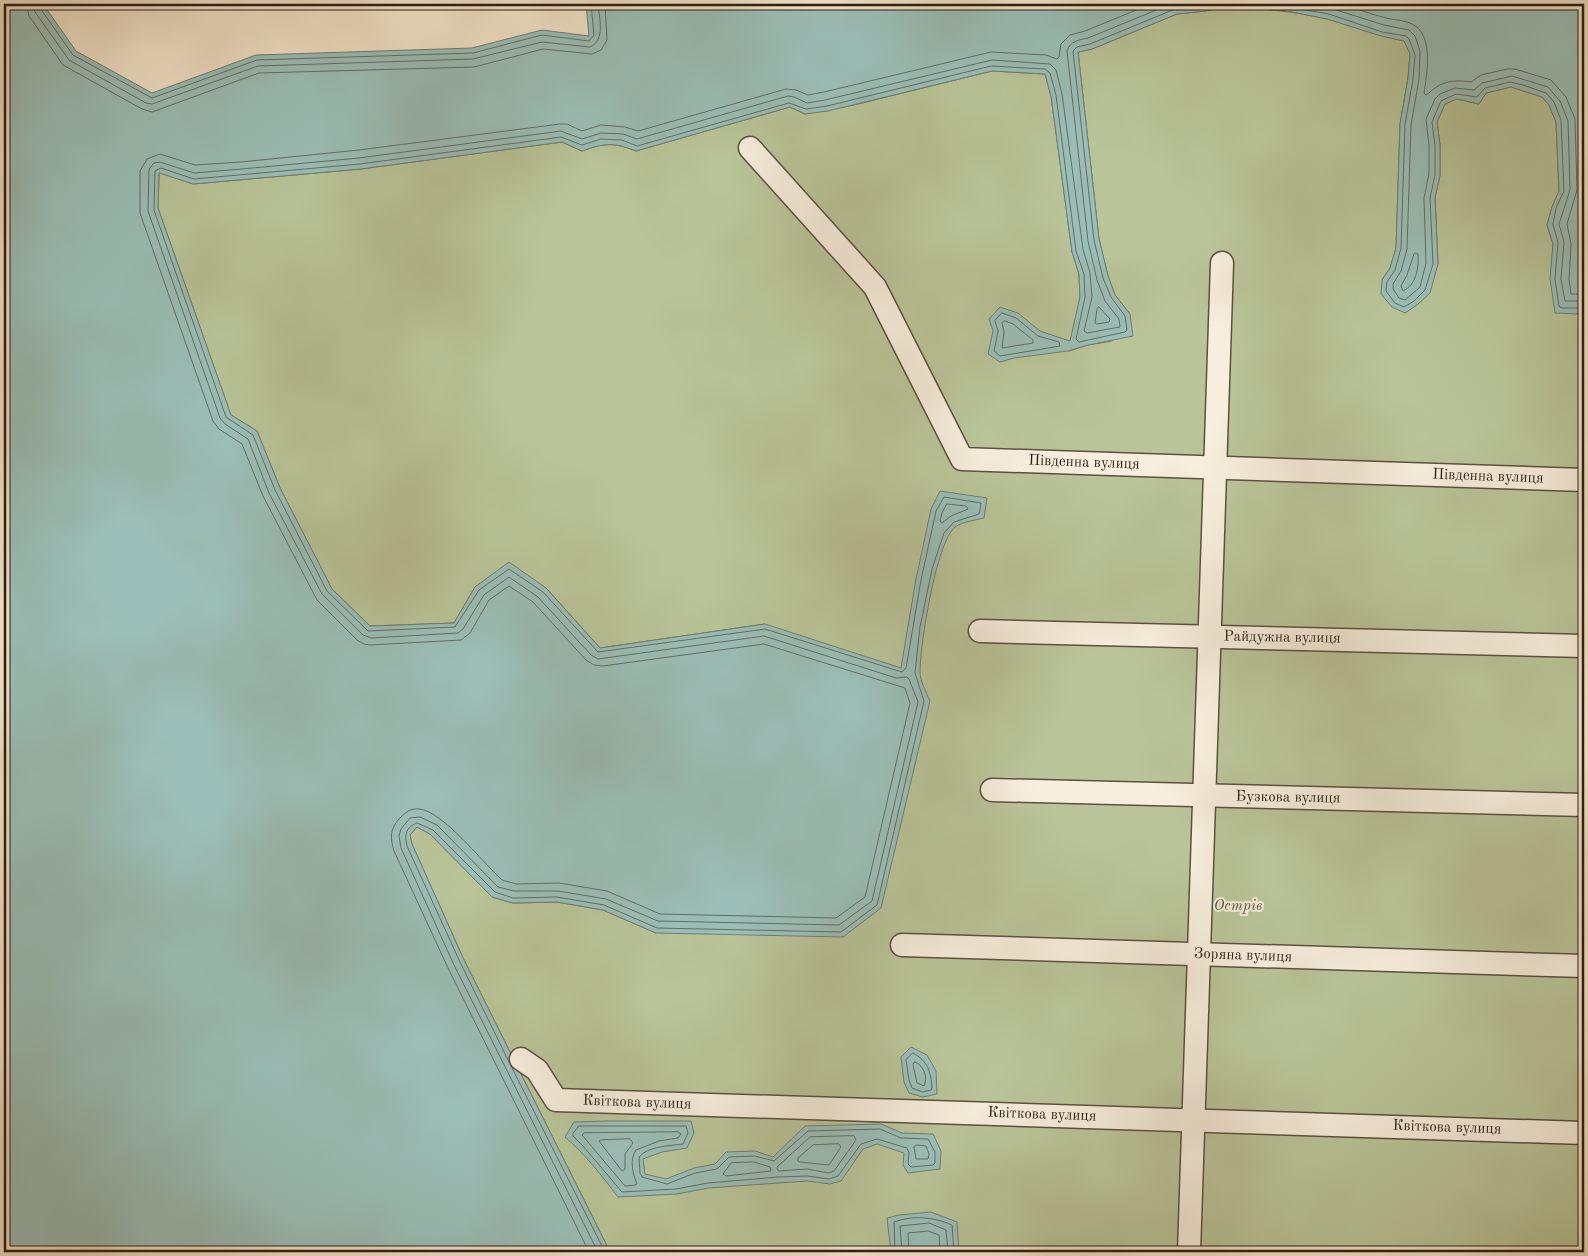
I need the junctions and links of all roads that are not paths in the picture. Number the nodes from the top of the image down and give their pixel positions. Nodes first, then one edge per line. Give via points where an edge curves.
1 (750, 148) dead end
2 (1222, 263) dead end
3 (1215, 468) junction
4 (1584, 480) edge
5 (980, 631) dead end
6 (1210, 636) junction
7 (1584, 646) edge
8 (992, 790) dead end
9 (1204, 796) junction
10 (1584, 805) edge
11 (902, 945) dead end
12 (1199, 954) junction
13 (1584, 966) edge
14 (521, 1058) dead end
15 (1194, 1120) junction
16 (1584, 1133) edge
17 (1189, 1252) edge

1 - 3 street, Південна вулиця via 875,287 962,459
2 - 3 street
3 - 4 street, Південна вулиця
3 - 6 street
5 - 6 street, Райдужна вулиця
6 - 7 street, Райдужна вулиця
6 - 9 street
8 - 9 street, Бузкова вулиця
9 - 10 street, Бузкова вулиця
9 - 12 street
11 - 12 street, Зоряна вулиця
12 - 13 street, Зоряна вулиця
12 - 15 street
14 - 15 street, Квіткова вулиця via 537,1070 556,1100
15 - 16 street, Квіткова вулиця
15 - 17 street

